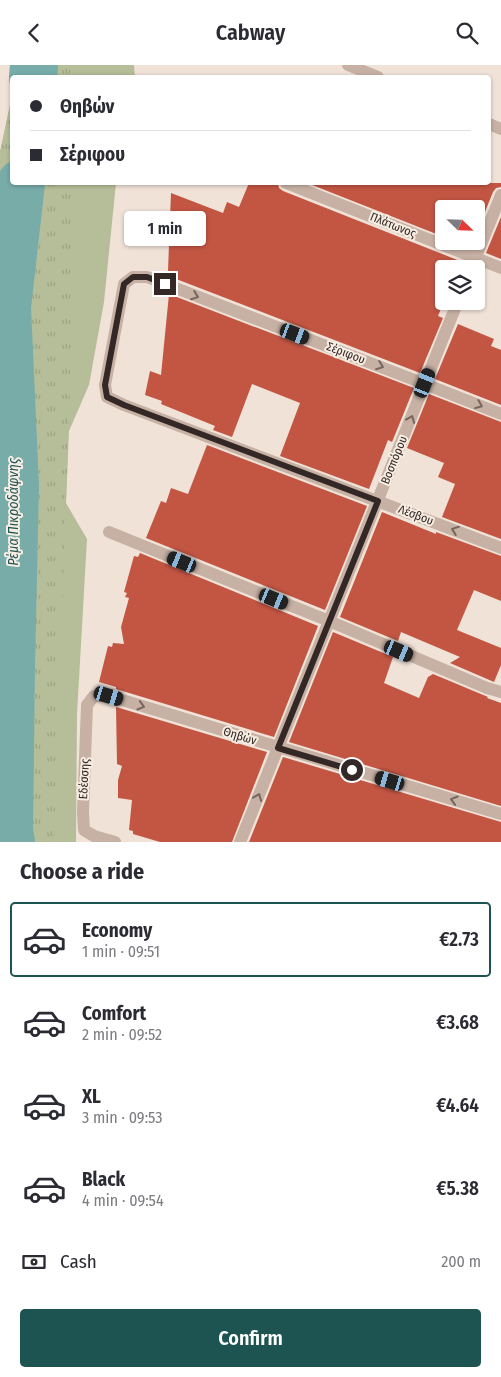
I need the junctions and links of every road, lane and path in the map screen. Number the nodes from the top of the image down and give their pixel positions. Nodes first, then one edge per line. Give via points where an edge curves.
1 (348, 65) edge
2 (373, 75) edge
3 (291, 185) edge
4 (501, 195) edge
5 (465, 260) edge
6 (476, 260) edge
7 (485, 266) edge
8 (501, 269) edge
9 (454, 310) edge
10 (425, 383) junction
11 (107, 397) joint
12 (501, 414) edge
13 (378, 501) junction
14 (109, 533) dead end
15 (501, 548) edge
16 (329, 621) junction
17 (501, 692) edge
18 (94, 697) joint
19 (278, 748) junction
20 (501, 814) edge
21 (115, 842) edge
22 (240, 842) edge

1 - 2 street
3 - 5 street, Πλάτωνος
4 - 6 street
7 - 8 street, Πλάτωνος
9 - 10 street, Βοσπόρου
11 -> 10 street, Σέριφου via 105,385 124,284 133,277 147,277
10 -> 12 street, Σέριφου
13 -> 10 street, Βοσπόρου
11 - 13 street, Λέσβου
15 -> 13 street, Λέσβου
13 - 16 street, Βοσπόρου
14 - 16 street
16 - 17 street
16 - 19 street, Βοσπόρου
18 -> 19 street, Θηβών via 109,696
18 - 21 street, Εδέσσης via 87,705 84,830
20 -> 19 street, Θηβών
22 -> 19 street, Βοσπόρου

